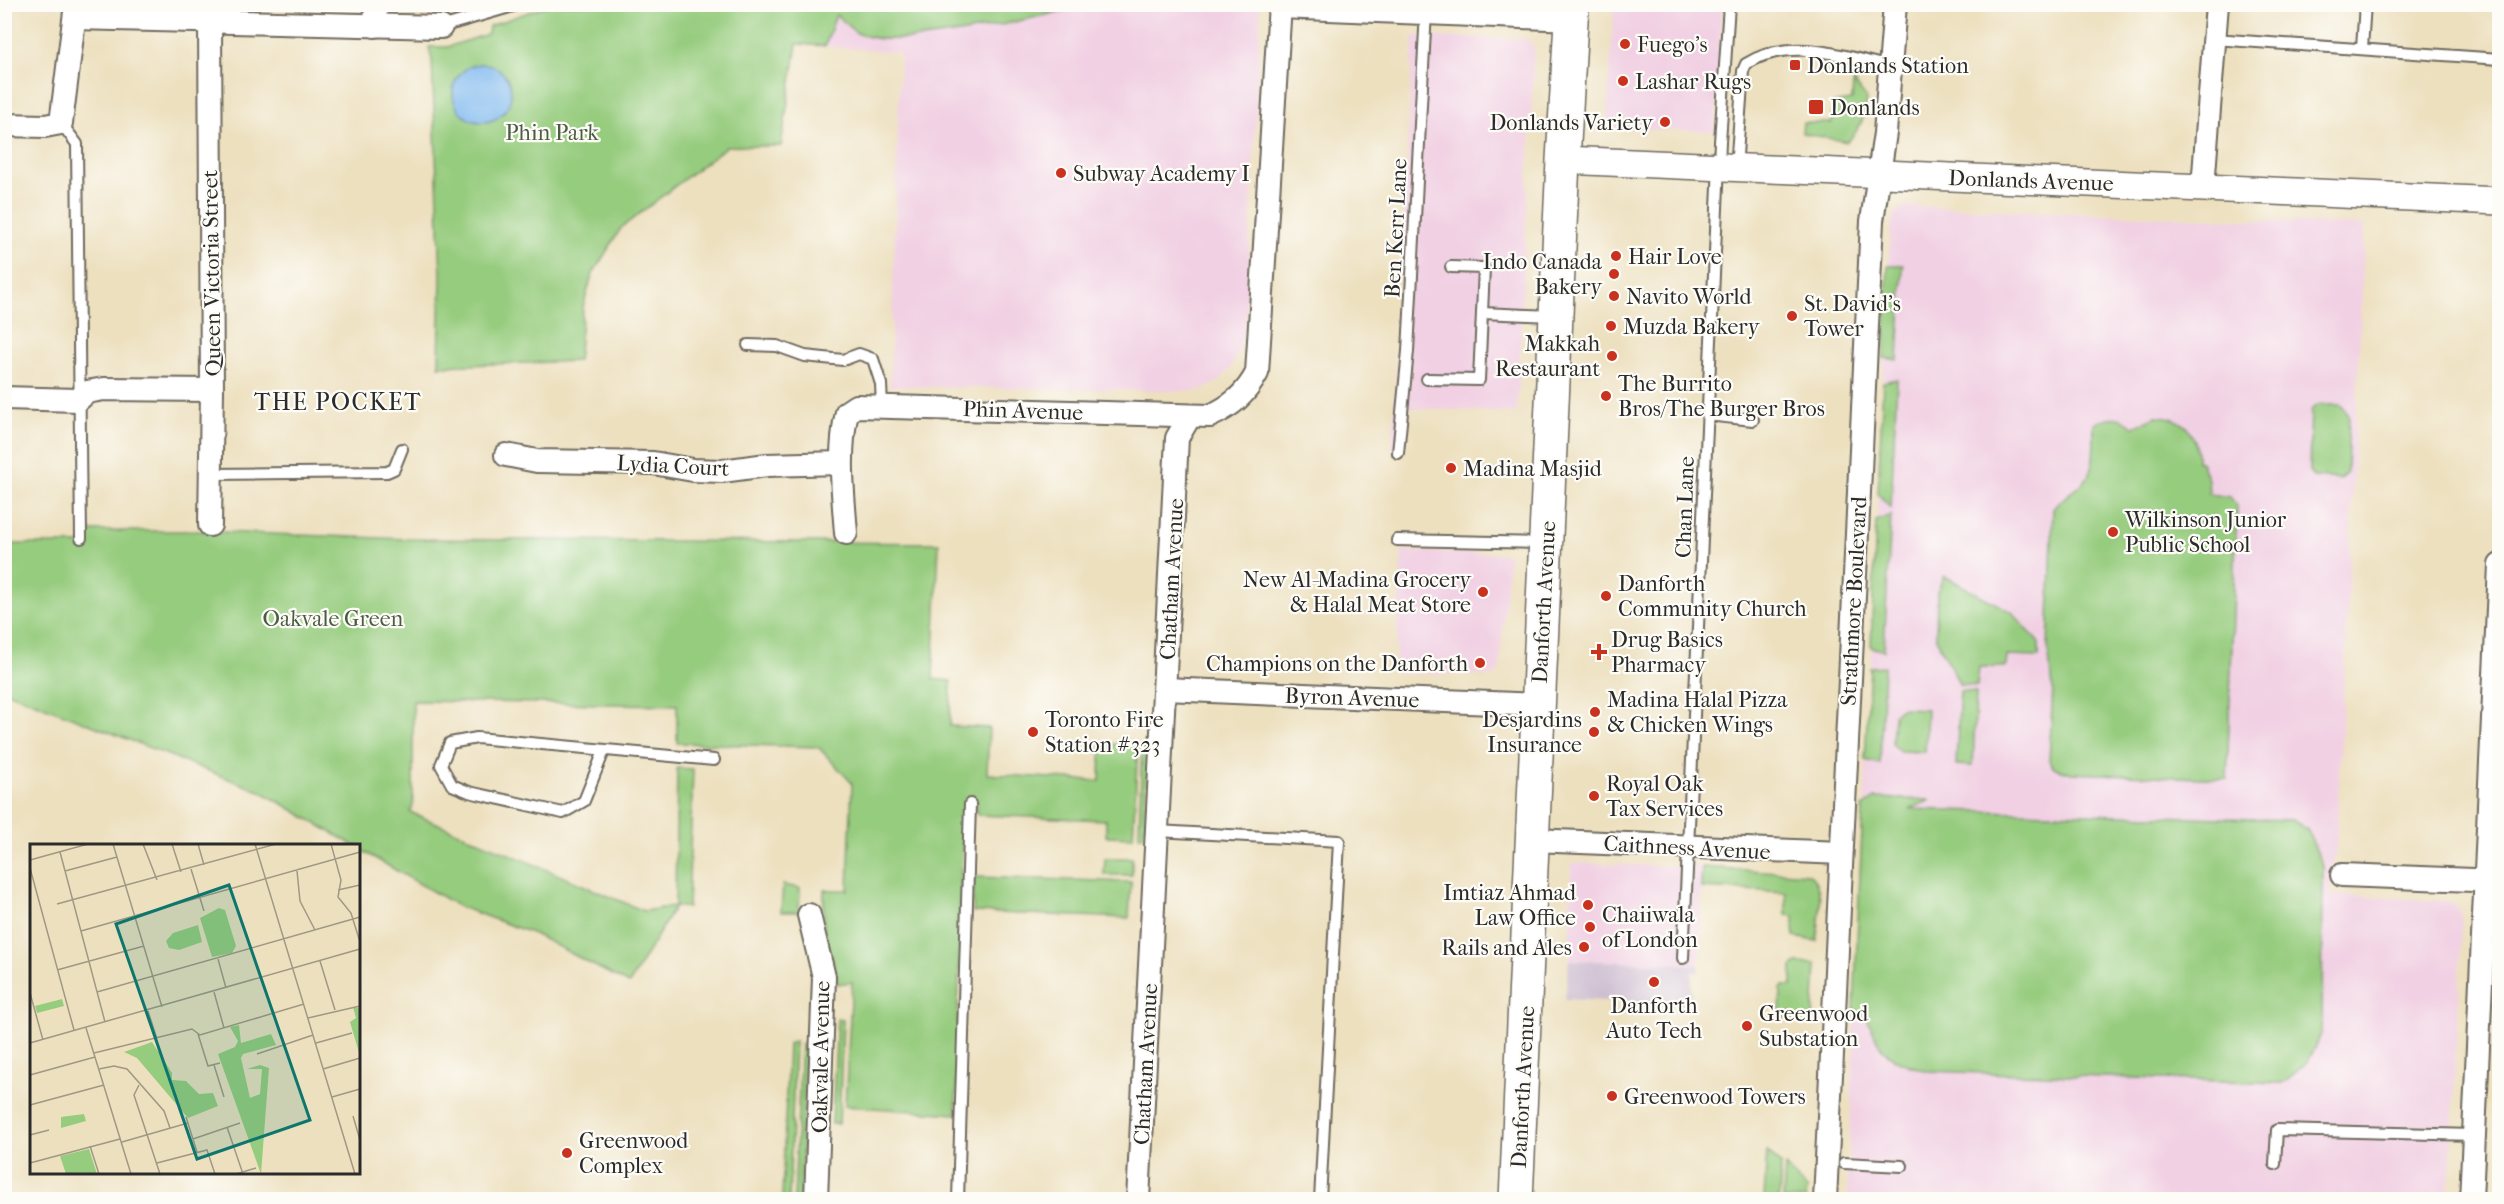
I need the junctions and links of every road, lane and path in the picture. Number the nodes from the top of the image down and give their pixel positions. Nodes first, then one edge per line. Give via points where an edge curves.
1 (520, 4) edge
2 (1729, 4) edge
3 (1895, 4) edge
4 (2217, 4) edge
5 (2365, 4) edge
6 (1280, 6) edge
7 (1426, 9) edge
8 (76, 11) edge
9 (1572, 12) edge
10 (375, 15) edge
11 (210, 22) junction
12 (441, 27) joint
13 (2214, 39) junction
14 (2362, 48) junction
15 (2499, 59) edge
16 (1890, 66) junction
17 (61, 123) junction
18 (4, 125) edge
19 (1563, 160) junction
20 (1728, 169) junction
21 (1880, 174) junction
22 (2203, 187) junction
23 (2499, 201) edge
24 (1452, 267) dead end
25 (1482, 313) junction
26 (1556, 316) junction
27 (748, 345) dead end
28 (1427, 379) dead end
29 (213, 390) junction
30 (4, 399) edge
31 (78, 400) junction
32 (882, 406) junction
33 (1707, 415) junction
34 (1190, 416) junction
35 (1753, 420) dead end
36 (402, 449) dead end
37 (1398, 453) dead end
38 (506, 455) dead end
39 (841, 463) junction
40 (212, 474) junction
41 (210, 525) dead end
42 (846, 533) dead end
43 (81, 538) dead end
44 (1396, 540) dead end
45 (1546, 543) junction
46 (2499, 565) edge
47 (1165, 689) junction
48 (1538, 705) junction
49 (604, 751) junction
50 (714, 760) dead end
51 (970, 804) dead end
52 (1157, 831) junction
53 (1533, 840) junction
54 (1689, 847) junction
55 (1841, 854) junction
56 (2342, 875) dead end
57 (2492, 880) edge
58 (810, 915) dead end
59 (1683, 958) dead end
60 (2474, 1135) junction
61 (1844, 1163) dead end
62 (2275, 1164) dead end
63 (1902, 1166) dead end
64 (816, 1200) edge
65 (958, 1200) edge
66 (1138, 1200) edge
67 (1320, 1200) edge
68 (1516, 1200) edge
69 (1824, 1200) edge
70 (2471, 1200) edge

1 - 12 lane
2 - 20 lane
3 - 16 street, Strathmore Boulevard
4 - 13 street
5 - 14 lane
6 - 7 street
6 - 34 street via 1257,373 1248,389 1227,408 1210,416
7 - 9 street
7 - 37 lane, Ben Kerr Lane via 1408,351
8 - 11 street
8 - 17 street
9 - 19 main road, Danforth Avenue
10 - 11 street
10 - 12 street
11 - 29 street, Queen Victoria Street
13 - 14 lane
13 - 22 street
14 - 15 lane
16 - 20 lane via 1832,52 1798,49 1776,52 1746,64
16 - 21 street, Strathmore Boulevard
17 - 18 street
17 - 31 lane via 77,144
19 - 20 street, Donlands Avenue
19 - 26 main road, Danforth Avenue
20 - 21 street, Donlands Avenue
20 - 33 lane, Chan Lane
21 - 22 street, Donlands Avenue
21 - 55 street, Strathmore Boulevard via 1872,220
22 - 23 street, Donlands Avenue
24 - 25 lane via 1484,268
25 - 26 lane
25 - 28 lane via 1479,380
26 - 45 main road, Danforth Avenue
27 - 32 lane via 777,346 805,356 843,360 859,354 873,359 881,384
29 - 31 street via 104,389 87,392
29 - 40 street, Queen Victoria Street
30 - 31 street
31 - 43 lane
32 - 34 street, Phin Avenue
32 - 39 street, Phin Avenue via 856,406 847,412
33 - 35 lane
33 - 54 lane, Chan Lane
34 - 47 street, Chatham Avenue via 1177,438
36 - 40 lane via 394,469 387,472
38 - 39 street, Lydia Court via 537,461 653,463 722,471
39 - 42 street
40 - 41 street, Queen Victoria Street
44 - 45 lane
45 - 48 main road, Danforth Avenue
46 - 57 street
47 - 48 street, Byron Avenue
47 - 52 street, Chatham Avenue
48 - 53 main road, Danforth Avenue
49 - 49 lane via 477,738 450,743 441,765 452,786 563,813 584,801
49 - 50 lane
51 - 65 lane
52 - 66 street, Chatham Avenue
52 - 67 lane via 1339,841
53 - 54 street, Caithness Avenue
53 - 68 main road, Danforth Avenue
54 - 55 street, Caithness Avenue
54 - 59 lane, Chan Lane
55 - 69 street, Strathmore Boulevard
56 - 57 street
57 - 60 street
58 - 64 street, Oakvale Avenue via 824,977
60 - 62 lane via 2277,1130
60 - 70 street
61 - 63 lane

